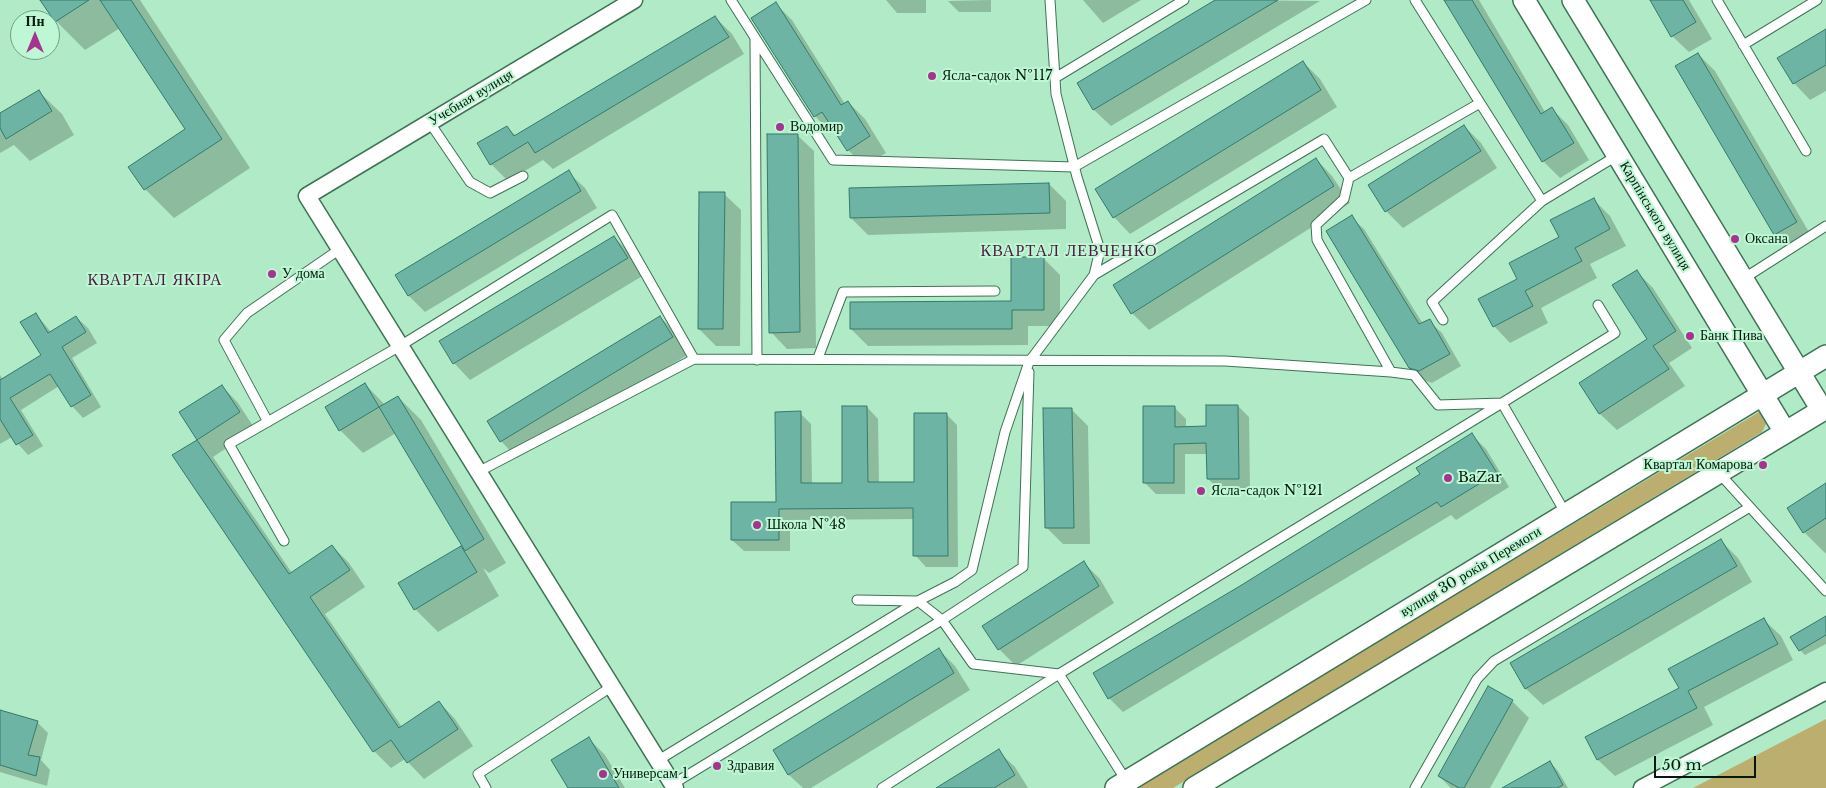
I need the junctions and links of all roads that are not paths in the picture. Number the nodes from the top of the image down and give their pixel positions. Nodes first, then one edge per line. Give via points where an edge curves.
1 (634, 0) edge
2 (731, 0) edge
3 (1050, 0) edge
4 (1184, 0) edge
5 (1366, 0) edge
6 (1415, 0) edge
7 (1524, 0) edge
8 (1573, 0) edge
9 (1717, 0) edge
10 (1817, 0) edge
11 (755, 38) junction
12 (1744, 45) junction
13 (1055, 78) junction
14 (1480, 103) junction
15 (430, 123) junction
16 (1806, 151) dead end
17 (1618, 155) junction
18 (1074, 167) junction
19 (523, 176) dead end
20 (1349, 178) junction
21 (1542, 201) junction
22 (1826, 226) edge
23 (340, 249) junction
24 (1094, 275) junction
25 (1743, 279) junction
26 (995, 291) dead end
27 (1598, 305) dead end
28 (1443, 320) dead end
29 (400, 346) junction
30 (1826, 356) edge
31 (818, 358) junction
32 (694, 359) junction
33 (757, 360) junction
34 (1029, 362) junction
35 (1391, 372) junction
36 (1800, 372) junction
37 (1763, 395) junction
38 (1502, 404) junction
39 (1824, 409) edge
40 (268, 422) junction
41 (1785, 432) junction
42 (478, 472) junction
43 (1719, 473) junction
44 (1750, 507) junction
45 (1566, 514) junction
46 (284, 541) dead end
47 (1826, 591) edge
48 (857, 600) dead end
49 (918, 601) junction
50 (942, 620) junction
51 (1059, 674) junction
52 (611, 687) junction
53 (1826, 691) edge
54 (657, 761) junction
55 (1122, 785) edge
56 (674, 786) edge
57 (486, 788) edge
58 (882, 788) edge
59 (1194, 788) edge
60 (1415, 788) edge
61 (1642, 788) edge

1 - 15 street, Учєбная вулиця
2 - 11 lane
3 - 13 lane
4 - 13 lane
5 - 18 lane
6 - 14 lane
7 - 17 street, Карпінського вулиця
8 - 25 street
9 - 12 lane
10 - 12 lane
11 - 18 lane via 833,160
11 - 33 lane
12 - 16 lane
13 - 18 lane
14 - 20 lane
14 - 21 lane
15 - 19 lane via 470,182 490,193
15 - 23 street, Учєбная вулиця via 307,196
17 - 21 lane
17 - 37 street, Карпінського вулиця
18 - 24 lane via 1100,250
20 - 24 lane via 1324,139
20 - 35 lane via 1344,199 1316,225 1317,240
21 - 28 lane via 1432,302
22 - 25 lane
23 - 29 street
23 - 40 lane via 247,313 224,340
24 - 34 lane
25 - 36 street
26 - 31 lane via 843,292
27 - 38 lane via 1614,333
29 - 32 lane via 612,215
29 - 40 lane
29 - 42 street
30 - 36 street, вулиця 30 років Перемоги
31 - 33 lane
31 - 34 lane
32 - 33 lane
32 - 42 lane
34 - 35 lane via 1226,362
34 - 49 lane via 1005,432 972,570
34 - 50 lane via 1024,567
35 - 38 lane via 1414,375 1438,405
36 - 37 street, вулиця 30 років Перемоги
36 - 39 street
37 - 41 street, Карпінського вулиця
37 - 45 street, вулиця 30 років Перемоги
38 - 45 lane
38 - 51 lane
39 - 41 street
40 - 46 lane via 229,444
41 - 43 street
42 - 52 street
43 - 44 lane
43 - 59 street
44 - 47 lane
44 - 60 lane via 1494,661 1477,679
45 - 55 street, вулиця 30 років Перемоги
48 - 49 lane
49 - 50 lane
49 - 54 lane
50 - 51 lane via 973,664
50 - 56 lane
51 - 55 lane
51 - 58 lane
52 - 54 street
52 - 57 lane via 478,774
53 - 61 street
54 - 56 street

